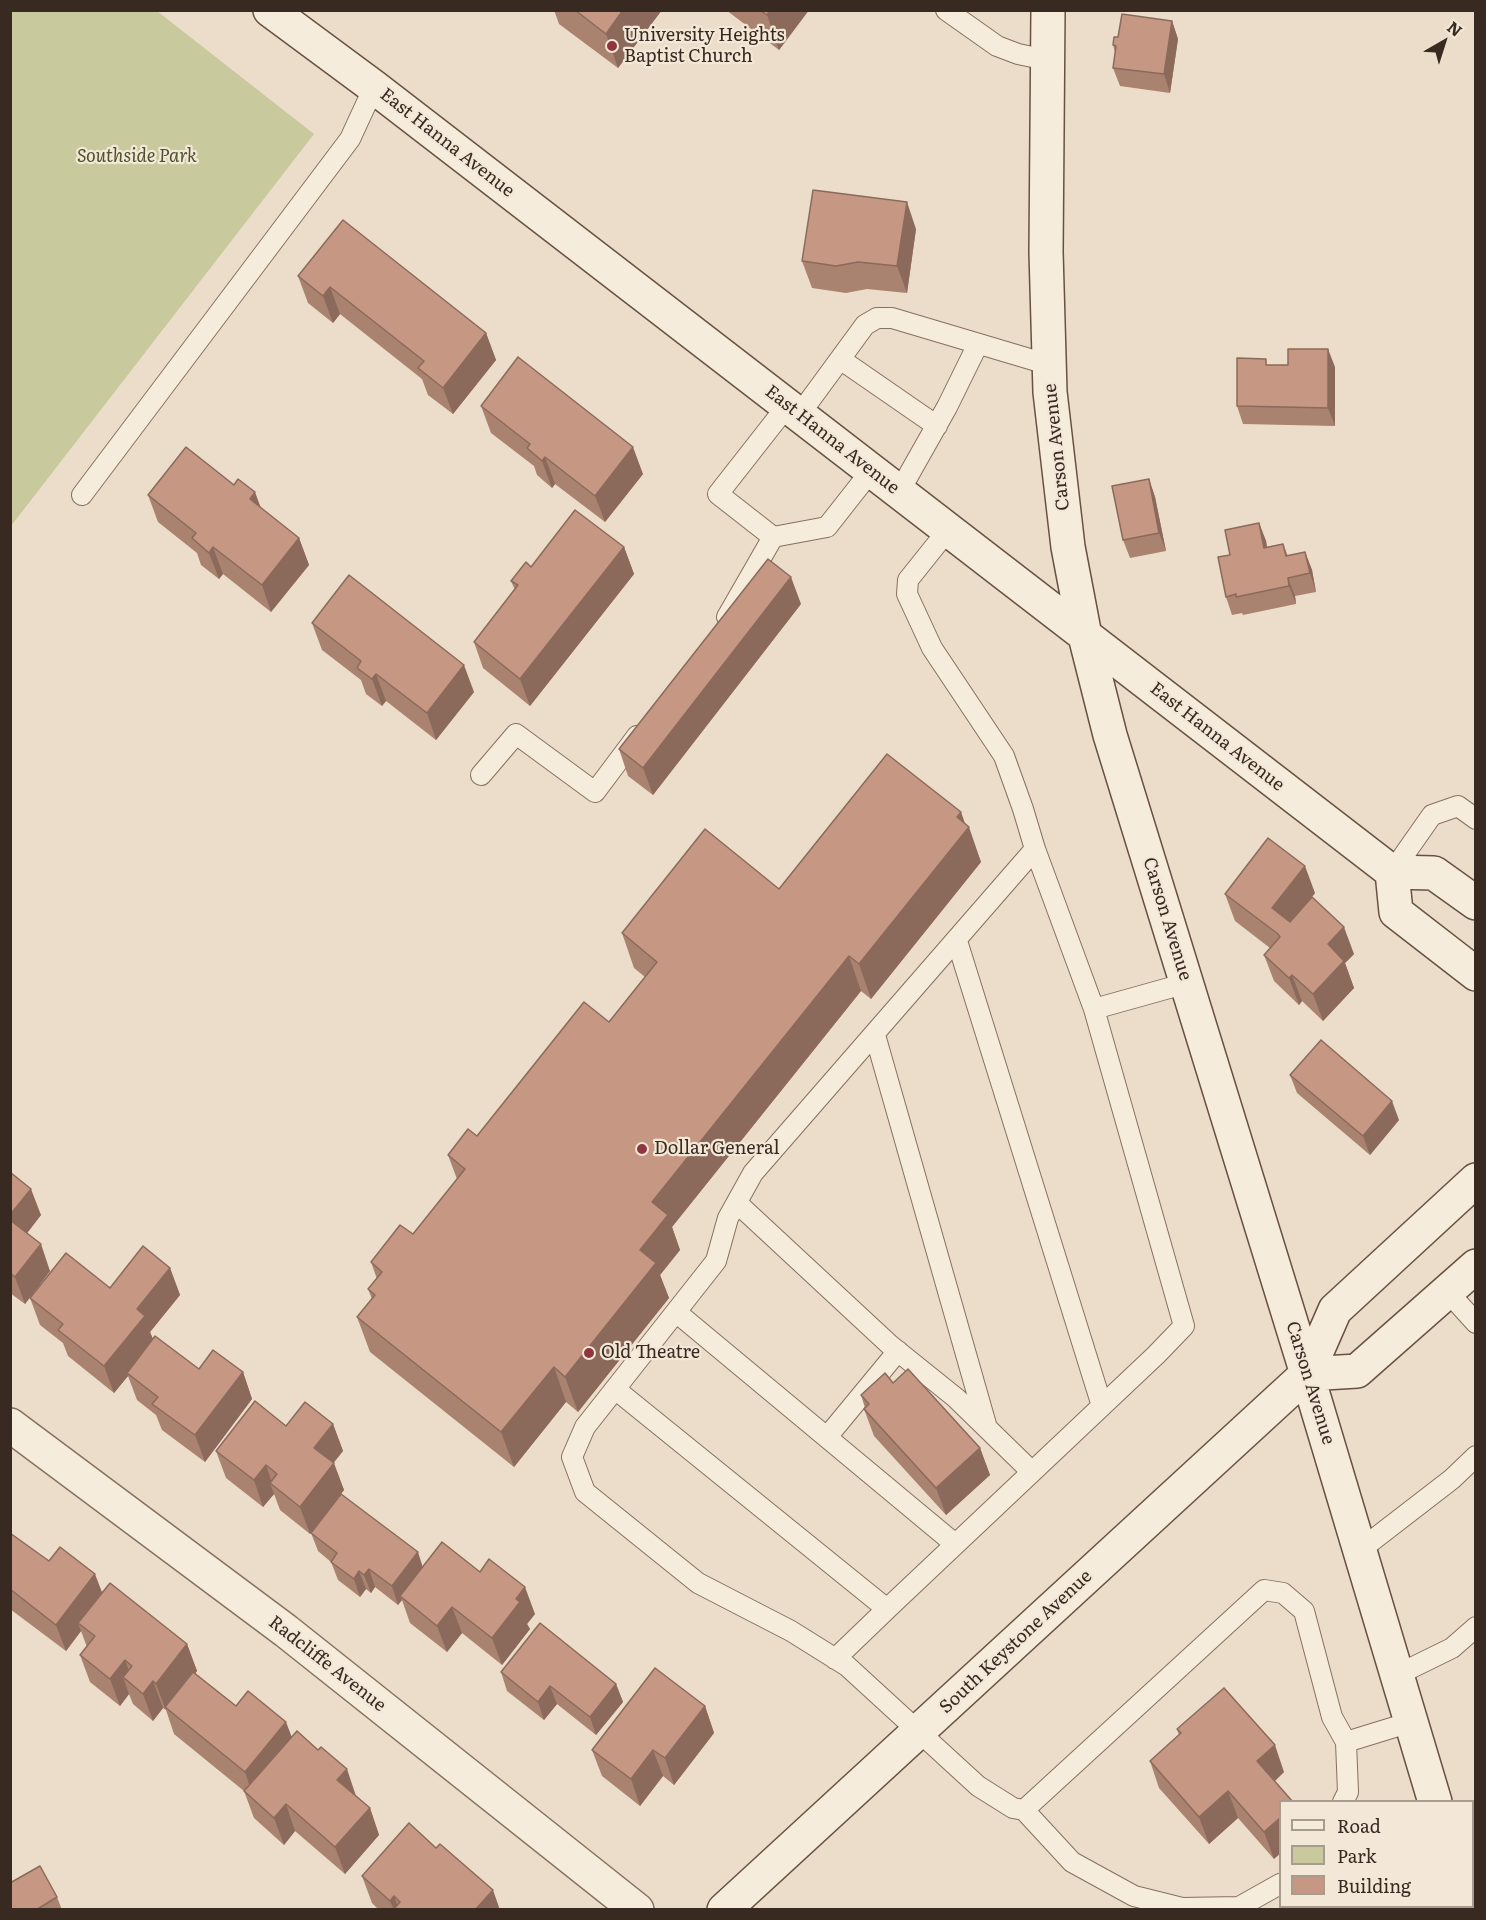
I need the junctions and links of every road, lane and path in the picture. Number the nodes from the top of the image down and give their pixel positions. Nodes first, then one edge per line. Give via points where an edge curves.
1 (270, 10) edge
2 (946, 10) edge
3 (1046, 12) edge
4 (1047, 60) junction
5 (374, 87) junction
6 (978, 344) junction
7 (840, 359) junction
8 (1050, 365) junction
9 (793, 411) junction
10 (937, 426) junction
11 (871, 471) junction
12 (899, 492) junction
13 (82, 495) dead end
14 (948, 530) junction
15 (773, 537) junction
16 (713, 636) edge
17 (1085, 636) junction
18 (651, 718) edge
19 (481, 775) dead end
20 (1467, 804) edge
21 (1476, 819) edge
22 (1035, 849) junction
23 (1392, 872) junction
24 (1476, 903) edge
25 (957, 941) junction
26 (1476, 974) edge
27 (1187, 983) junction
28 (1094, 1009) junction
29 (875, 1035) junction
30 (1476, 1180) edge
31 (737, 1203) junction
32 (1476, 1266) edge
33 (1447, 1292) junction
34 (676, 1312) junction
35 (1476, 1323) edge
36 (898, 1351) junction
37 (1307, 1374) junction
38 (615, 1389) junction
39 (1102, 1406) junction
40 (10, 1425) edge
41 (987, 1428) junction
42 (827, 1437) junction
43 (1476, 1456) edge
44 (1032, 1472) junction
45 (955, 1544) junction
46 (1360, 1550) junction
47 (887, 1610) junction
48 (1476, 1628) edge
49 (835, 1659) junction
50 (1397, 1675) junction
51 (1411, 1722) junction
52 (917, 1732) junction
53 (1346, 1742) junction
54 (1345, 1800) edge
55 (1434, 1800) edge
56 (1024, 1810) junction
57 (1279, 1885) edge
58 (637, 1910) edge
59 (724, 1910) edge

1 - 5 main road, East Hanna Avenue
2 - 4 lane via 997,46
3 - 4 main road, Carson Avenue
4 - 8 main road, Carson Avenue
5 - 9 main road, East Hanna Avenue
5 - 13 lane via 350,140
6 - 7 lane via 892,318 877,318 865,325
6 - 8 lane
6 - 10 lane
7 - 9 lane
7 - 10 lane
8 - 17 main road, Carson Avenue via 1068,547
9 - 11 main road, East Hanna Avenue
9 - 15 lane via 718,494
10 - 12 lane
11 - 12 main road, East Hanna Avenue
11 - 15 lane via 827,528
12 - 14 main road, East Hanna Avenue
14 - 17 main road, East Hanna Avenue
14 - 22 lane via 908,580 906,594 932,648 1004,756
15 - 16 lane
17 - 23 main road, East Hanna Avenue
17 - 27 main road, Carson Avenue via 1110,735
18 - 19 lane via 595,792 516,735
20 - 21 lane
20 - 23 lane via 1432,815
22 - 25 lane
22 - 28 lane
23 - 24 main road via 1434,873
23 - 26 main road via 1396,912
25 - 29 lane
25 - 39 lane
27 - 28 lane
27 - 37 main road, Carson Avenue
28 - 39 lane via 1184,1326
29 - 31 lane via 753,1173
29 - 41 lane
30 - 37 main road, South Keystone Avenue via 1335,1310
31 - 34 lane via 728,1218 716,1260
31 - 36 lane
32 - 33 main road
33 - 35 lane
33 - 37 main road via 1357,1371
34 - 38 lane
34 - 42 lane
36 - 41 lane
36 - 42 lane
37 - 46 main road, Carson Avenue
37 - 52 main road, South Keystone Avenue
38 - 47 lane
38 - 49 lane via 585,1428 572,1457 585,1492 698,1583 791,1631
39 - 44 lane
40 - 58 main road, Radcliffe Avenue via 286,1631
41 - 44 lane
42 - 45 lane
43 - 46 lane
44 - 45 lane
45 - 47 lane
46 - 50 main road, Carson Avenue
47 - 49 lane
48 - 50 lane via 1452,1648
49 - 52 lane
50 - 51 main road, Carson Avenue
51 - 53 lane
51 - 55 main road, Carson Avenue
52 - 56 lane via 978,1786 1013,1808
52 - 59 main road, South Keystone Avenue
53 - 54 lane
53 - 56 lane via 1332,1717 1304,1611 1283,1593 1264,1590
56 - 57 lane via 1072,1862 1134,1896 1182,1908 1239,1907

